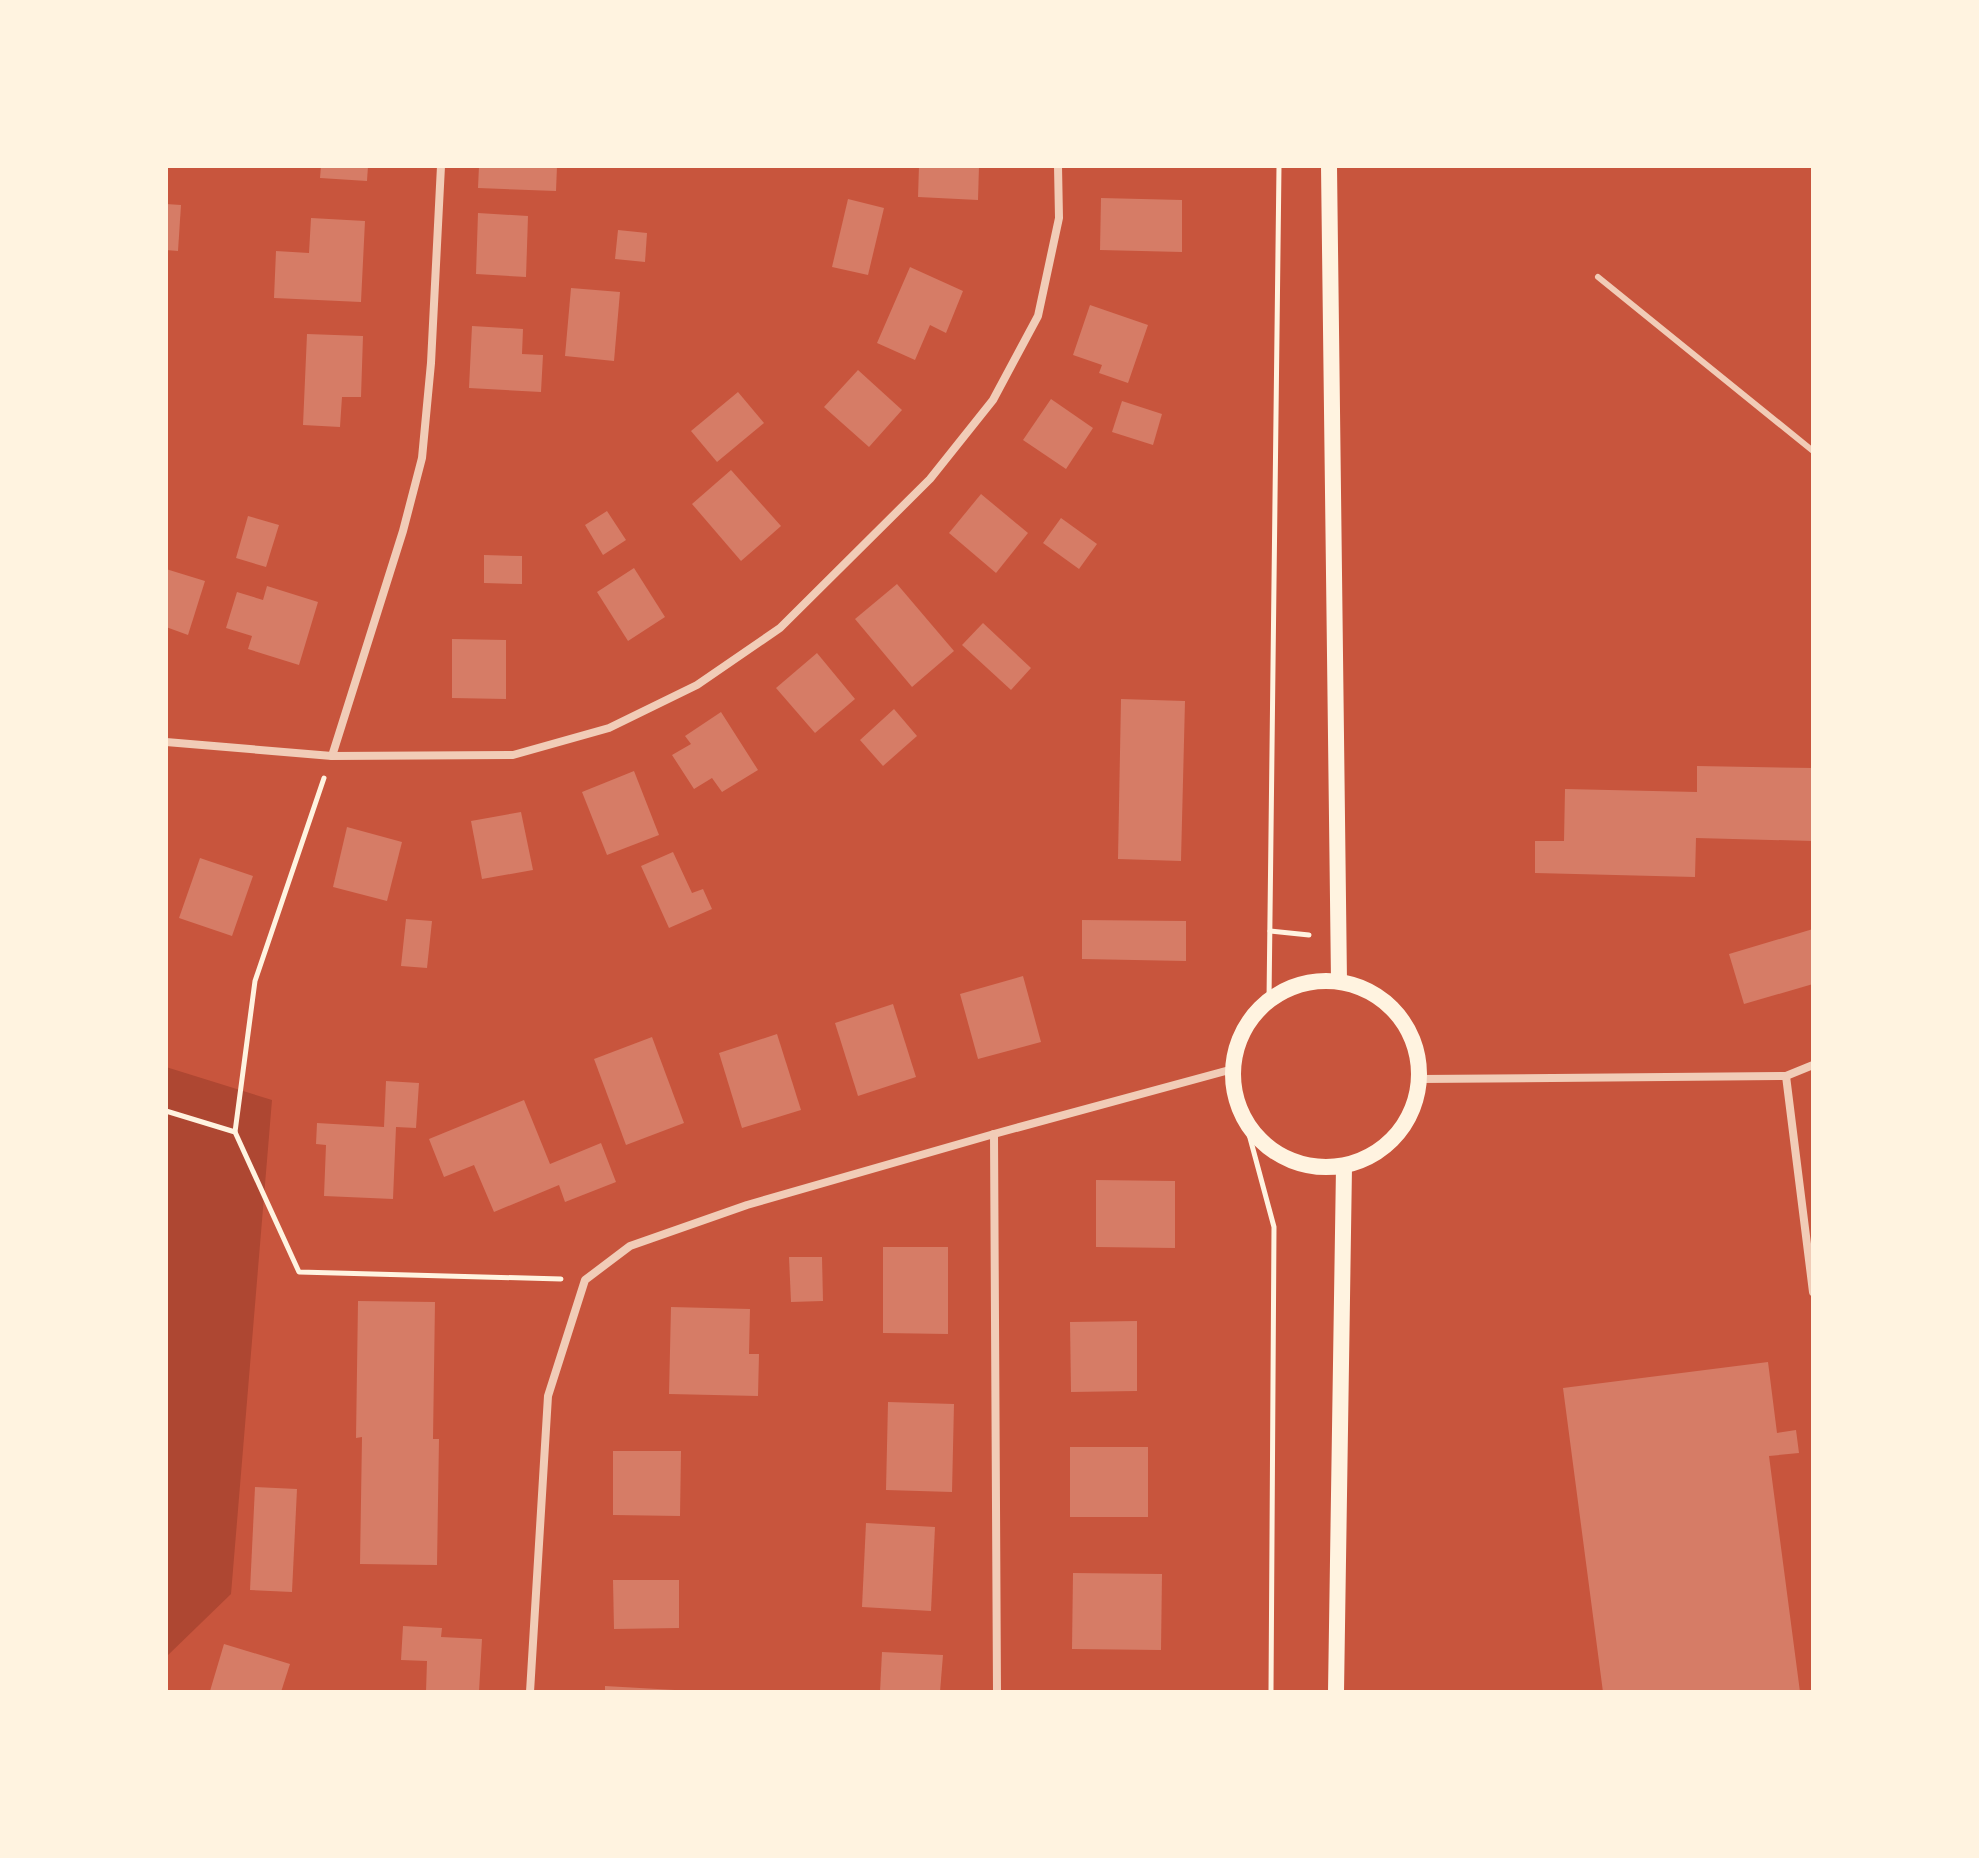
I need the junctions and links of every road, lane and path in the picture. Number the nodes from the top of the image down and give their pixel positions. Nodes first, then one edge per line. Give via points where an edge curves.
1 (441, 166) edge
2 (1058, 166) edge
3 (1279, 166) edge
4 (1329, 166) edge
5 (1598, 277) dead end
6 (1813, 451) edge
7 (166, 742) edge
8 (332, 756) junction
9 (1270, 931) junction
10 (1338, 939) junction
11 (1339, 981) junction
12 (1269, 1000) junction
13 (1813, 1065) edge
14 (1233, 1069) junction
15 (1786, 1076) junction
16 (1420, 1079) junction
17 (166, 1111) edge
18 (1246, 1123) junction
19 (235, 1132) junction
20 (994, 1134) junction
21 (1344, 1167) junction
22 (585, 1280) junction
23 (1813, 1292) edge
24 (530, 1692) edge
25 (997, 1692) edge
26 (1271, 1692) edge
27 (1336, 1692) edge

1 - 8 street via 422,458
2 - 8 street via 1059,218 1038,316 993,400 930,479 780,628 697,685 609,728 513,755
3 - 9 path
4 - 10 main road
5 - 6 lane
7 - 8 street
8 - 19 path via 255,981
9 - 10 path
9 - 12 path
10 - 11 main road
11 - 12 main road via 1302,984
11 - 16 main road via 1366,989 1389,1004 1418,1051
12 - 14 main road via 1243,1031
13 - 15 street
14 - 18 main road via 1235,1097
14 - 20 street
15 - 16 street
15 - 23 street
16 - 21 main road via 1414,1110 1398,1136 1374,1156
17 - 19 path
18 - 21 main road via 1288,1160 1315,1168
18 - 26 path via 1274,1227
19 - 22 path via 299,1272
20 - 22 street via 747,1205 630,1246
20 - 25 street
21 - 27 main road
22 - 24 street via 548,1396

